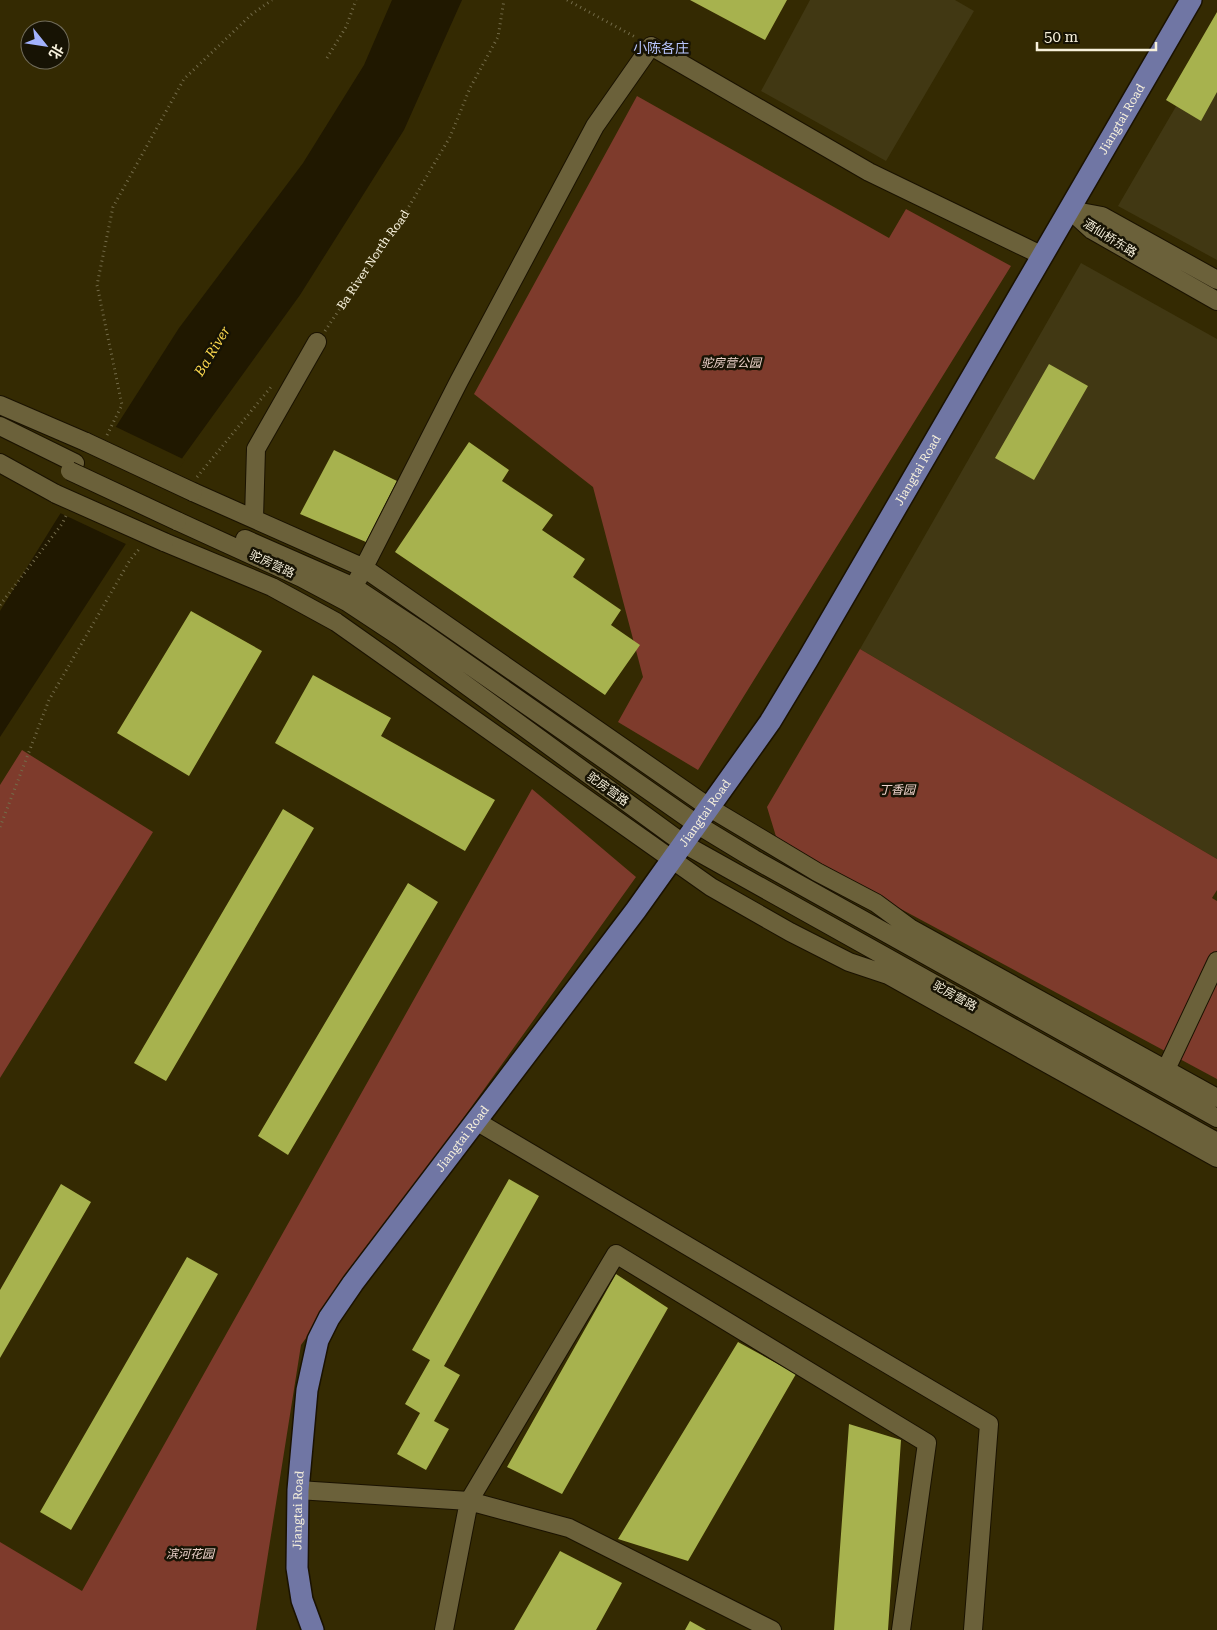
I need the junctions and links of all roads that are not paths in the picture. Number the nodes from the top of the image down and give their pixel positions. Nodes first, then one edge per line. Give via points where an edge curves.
1 (1191, 0) edge
2 (1070, 210) junction
3 (1043, 256) junction
4 (1217, 280) edge
5 (1217, 301) edge
6 (317, 342) road end
7 (0, 405) edge
8 (0, 426) edge
9 (0, 439) edge
10 (0, 464) edge
11 (72, 467) junction
12 (254, 518) junction
13 (364, 568) junction
14 (350, 595) junction
15 (336, 622) junction
16 (704, 816) junction
17 (678, 852) junction
18 (1217, 960) edge
19 (1163, 1078) junction
20 (1217, 1098) edge
21 (1217, 1118) edge
22 (476, 1121) junction
23 (1217, 1142) edge
24 (1217, 1158) edge
25 (298, 1490) junction
26 (469, 1501) junction
27 (314, 1630) edge
28 (444, 1630) edge
29 (772, 1630) edge
30 (901, 1630) edge
31 (973, 1630) edge

1 - 2 main road, Jiangtai Road
2 - 3 main road, Jiangtai Road
2 - 4 street, 酒仙桥东路 via 1102,216
2 - 5 street, 酒仙桥东路 via 1092,230
3 - 13 street via 869,172 651,46 595,126
3 - 16 main road, Jiangtai Road via 770,722
6 - 12 street via 256,449
7 - 12 street, bridge via 193,487
8 - 11 street, 驼房营路
9 - 11 street, 驼房营路
10 - 15 street, bridge via 56,494 272,587
11 - 14 street, 驼房营路
12 - 13 street
13 - 14 street
13 - 16 street
14 - 15 street
14 - 16 street, 驼房营路 via 419,630
14 - 17 street, 驼房营路
15 - 17 street
16 - 17 main road, Jiangtai Road
16 - 19 street, 驼房营路 via 754,859
17 - 22 main road, Jiangtai Road
17 - 23 street, 驼房营路
17 - 24 street via 711,888 850,962 888,975
18 - 19 street
19 - 20 street
19 - 21 street, 驼房营路
22 - 25 main road, Jiangtai Road via 353,1283 318,1340 307,1390
22 - 31 street via 989,1424
25 - 26 street
25 - 27 main road, Jiangtai Road via 298,1584
26 - 28 street
26 - 29 street via 569,1528
26 - 30 street via 616,1254 927,1443

